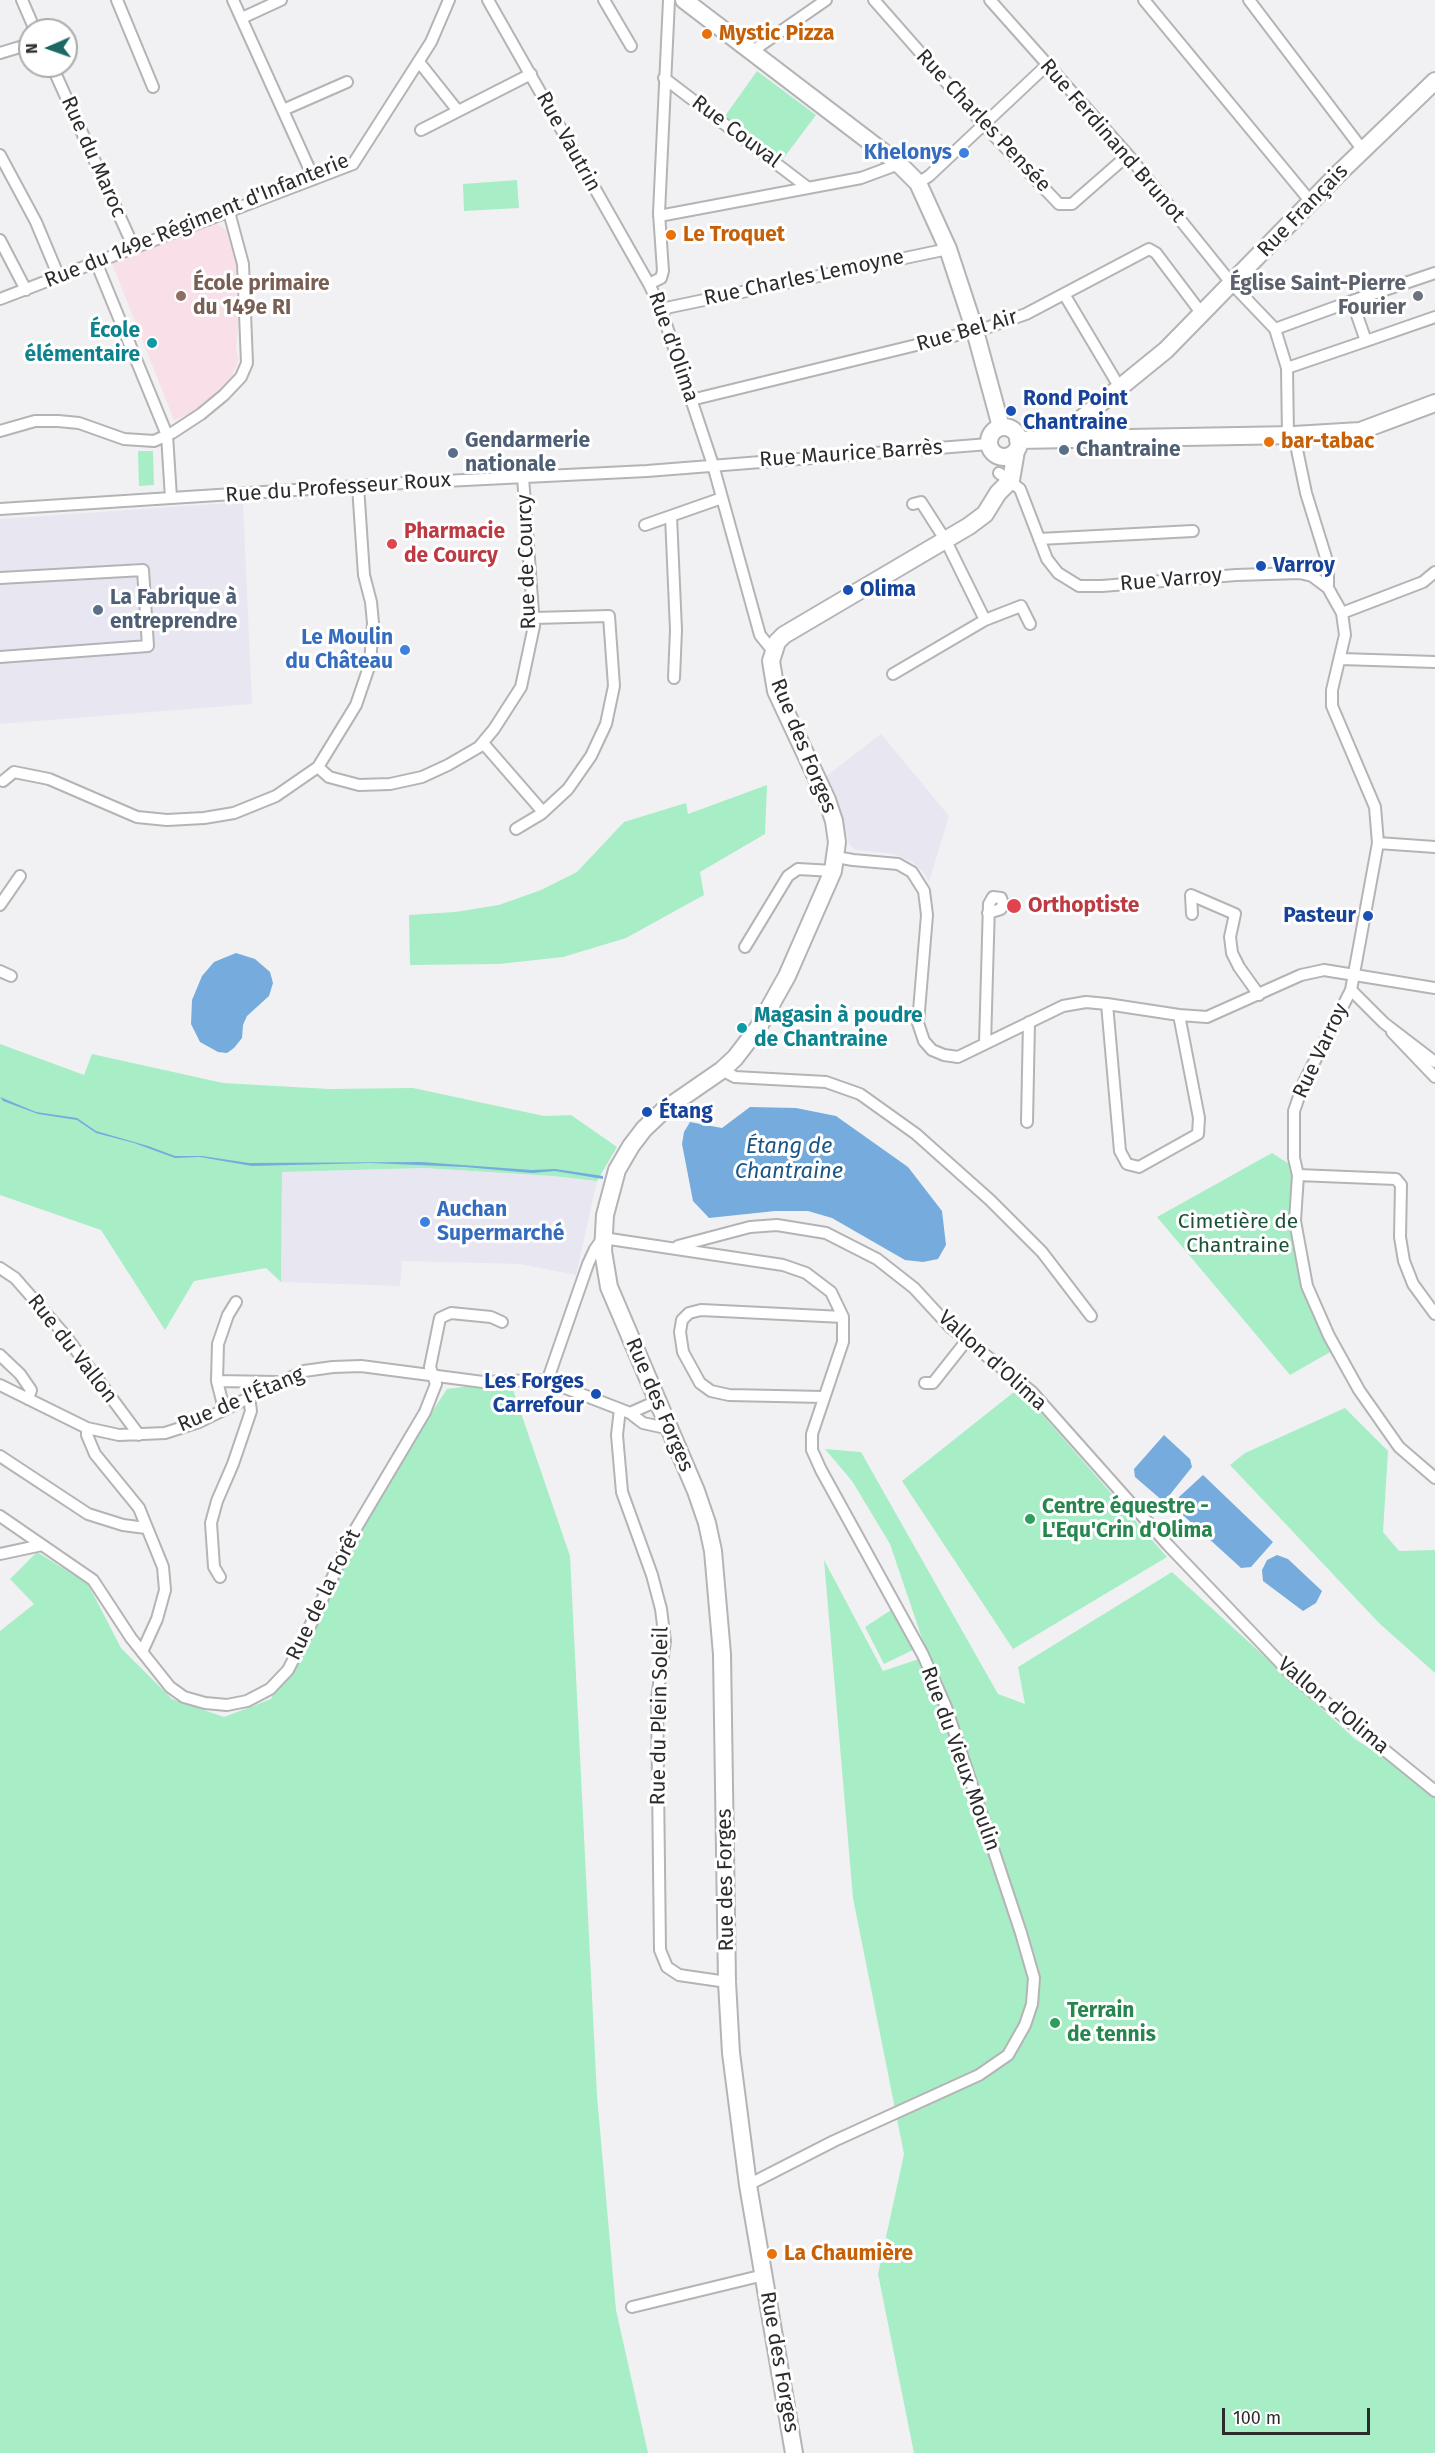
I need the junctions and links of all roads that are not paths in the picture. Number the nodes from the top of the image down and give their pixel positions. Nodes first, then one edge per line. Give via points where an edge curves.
1 (22, 0) edge
2 (117, 0) edge
3 (233, 0) edge
4 (281, 0) edge
5 (449, 0) edge
6 (488, 0) edge
7 (603, 0) edge
8 (669, 0) edge
9 (684, 0) edge
10 (826, 0) edge
11 (874, 0) edge
12 (990, 0) edge
13 (1144, 0) edge
14 (1249, 0) edge
15 (813, 4) edge
16 (30, 18) edge
17 (242, 18) junction
18 (631, 46) dead end
19 (18, 48) edge
20 (751, 52) junction
21 (0, 53) edge
22 (419, 62) junction
23 (1047, 65) junction
24 (531, 74) junction
25 (57, 78) edge
26 (664, 78) junction
27 (1435, 81) edge
28 (347, 82) dead end
29 (153, 87) dead end
30 (283, 110) junction
31 (458, 111) junction
32 (983, 124) junction
33 (421, 130) dead end
34 (1362, 150) junction
35 (0, 155) edge
36 (1128, 155) junction
37 (899, 164) junction
38 (314, 179) junction
39 (918, 183) junction
40 (807, 187) junction
41 (1311, 202) junction
42 (229, 212) junction
43 (659, 216) junction
44 (0, 240) edge
45 (134, 248) junction
46 (948, 249) junction
47 (96, 262) junction
48 (1435, 273) edge
49 (59, 277) junction
50 (649, 284) junction
51 (1232, 284) junction
52 (26, 290) junction
53 (1064, 294) junction
54 (0, 299) edge
55 (1352, 301) junction
56 (661, 309) junction
57 (1202, 314) junction
58 (1435, 317) edge
59 (1275, 329) junction
60 (975, 331) junction
61 (1366, 341) junction
62 (1287, 368) junction
63 (1120, 388) junction
64 (692, 400) junction
65 (1435, 403) edge
66 (0, 431) edge
67 (167, 435) junction
68 (1291, 436) junction
69 (1070, 439) junction
70 (1005, 457) junction
71 (713, 465) junction
72 (523, 477) junction
73 (358, 486) junction
74 (171, 498) junction
75 (722, 498) junction
76 (913, 504) dead end
77 (0, 509) edge
78 (671, 516) junction
79 (645, 525) dead end
80 (1193, 531) dead end
81 (1039, 539) junction
82 (946, 541) junction
83 (1435, 572) edge
84 (0, 578) edge
85 (1328, 588) junction
86 (1342, 613) junction
87 (534, 618) junction
88 (985, 621) junction
89 (1030, 624) dead end
90 (773, 651) junction
91 (0, 657) edge
92 (1341, 658) junction
93 (1435, 662) edge
94 (894, 674) dead end
95 (674, 678) dead end
96 (483, 743) junction
97 (318, 767) junction
98 (3, 780) dead end
99 (543, 812) junction
100 (516, 829) dead end
101 (1378, 843) junction
102 (1435, 847) edge
103 (835, 864) junction
104 (20, 876) dead end
105 (0, 905) edge
106 (988, 913) dead end
107 (1192, 914) dead end
108 (745, 947) dead end
109 (0, 971) edge
110 (1354, 975) junction
111 (11, 976) dead end
112 (1435, 988) edge
113 (1350, 990) junction
114 (1258, 995) junction
115 (1107, 1004) junction
116 (1179, 1015) junction
117 (1029, 1022) junction
118 (1384, 1023) junction
119 (985, 1044) junction
120 (1435, 1062) edge
121 (722, 1070) junction
122 (1435, 1077) edge
123 (1027, 1122) dead end
124 (1298, 1175) junction
125 (603, 1238) junction
126 (672, 1248) junction
127 (0, 1268) edge
128 (236, 1302) dead end
129 (1435, 1314) edge
130 (1091, 1316) dead end
131 (843, 1317) junction
132 (502, 1322) dead end
133 (967, 1340) junction
134 (0, 1355) edge
135 (434, 1377) junction
136 (217, 1381) junction
137 (278, 1382) junction
138 (550, 1382) junction
139 (925, 1383) dead end
140 (0, 1385) edge
141 (249, 1397) junction
142 (823, 1397) junction
143 (28, 1399) junction
144 (657, 1401) junction
145 (224, 1409) junction
146 (625, 1411) junction
147 (668, 1426) junction
148 (87, 1428) junction
149 (139, 1435) junction
150 (0, 1456) edge
151 (1435, 1478) edge
152 (0, 1516) edge
153 (146, 1528) junction
154 (42, 1545) junction
155 (0, 1554) edge
156 (219, 1577) dead end
157 (142, 1652) junction
158 (1435, 1791) edge
159 (727, 1982) junction
160 (748, 2185) junction
161 (764, 2275) junction
162 (632, 2307) dead end
163 (794, 2453) edge

1 - 16 street
2 - 29 street
3 - 17 street
4 - 17 street
5 - 22 street, Rue du 149e Régiment d'Infanterie
6 - 24 street, Rue Vautrin
7 - 18 street
8 - 26 street, Rue d'Olima
9 - 20 main road
10 - 15 street
11 - 32 street, Rue Charles Pensée
12 - 23 street, Rue Ferdinand Brunot
13 - 41 street
14 - 34 street
15 - 20 street
17 - 30 street
19 - 21 street
20 - 37 main road
22 - 31 street
22 - 38 street, Rue du 149e Régiment d'Infanterie via 353,164
23 - 32 street
23 - 36 street, Rue Ferdinand Brunot
24 - 31 street
24 - 50 street, Rue Vautrin
25 - 45 street, Rue du Maroc
26 - 40 street, Rue Couval
26 - 43 street, Rue d'Olima
27 - 34 main road, Rue Français
28 - 30 street
30 - 38 street
31 - 33 street
32 - 36 street, Rue Charles Pensée via 1059,204 1072,204
32 - 39 street
34 - 41 main road, Rue Français
35 - 49 street via 36,222
36 - 51 street, Rue Ferdinand Brunot
37 - 39 main road
37 - 40 street via 861,178
38 - 42 street, Rue du 149e Régiment d'Infanterie
39 - 46 main road
40 - 43 street
41 - 51 main road, Rue Français
42 - 45 street, Rue du 149e Régiment d'Infanterie
42 - 67 street via 243,264 248,363 224,395
43 - 50 street, Rue d'Olima via 663,271 661,278
44 - 52 street
45 - 47 street, Rue du 149e Régiment d'Infanterie
46 - 56 street, Rue Charles Lemoyne
46 - 60 main road
47 - 49 street, Rue du 149e Régiment d'Infanterie
47 - 67 street
48 - 55 street
49 - 52 street, Rue du 149e Régiment d'Infanterie
50 - 56 street, Rue d'Olima
51 - 57 main road, Rue Français
51 - 59 street, Rue Ferdinand Brunot
52 - 54 street, Rue du 149e Régiment d'Infanterie
53 - 57 street, Rue Bel Air via 1149,249
53 - 60 street, Rue Bel Air via 1026,314
53 - 63 street
55 - 59 street
55 - 61 street
56 - 64 street, Rue d'Olima
57 - 63 main road, Rue Français
58 - 61 street
59 - 62 street
60 - 64 street, Rue Bel Air
60 - 70 main road, Rue des Forges via 1001,427 992,433
61 - 62 street
62 - 68 street
63 - 69 main road, Rue Français via 1070,428
64 - 71 street, Rue d'Olima
65 - 68 main road via 1360,431
66 - 67 street via 35,421 58,421 79,423 124,439 154,441
67 - 74 street
68 - 69 main road
68 - 85 street via 1328,564
69 - 70 main road
70 - 71 street, Rue Maurice Barrès
70 - 81 street, Rue Varroy
70 - 82 main road, Rue des Forges via 998,493 984,514
71 - 72 street, Rue du Professeur Roux
71 - 75 street, Rue d'Olima
72 - 73 street, Rue du Professeur Roux
72 - 87 street, Rue de Courcy
73 - 74 street, Rue du Professeur Roux
73 - 97 street via 364,575 373,623 369,664 356,705
74 - 77 street, Rue du Professeur Roux
75 - 78 street
75 - 90 street, Rue d'Olima via 760,635
76 - 82 street via 921,502
78 - 79 street
78 - 95 street
80 - 81 street
81 - 85 street, Rue Varroy via 1058,573 1078,586 1285,572 1312,576
82 - 88 street
82 - 90 main road, Rue des Forges via 784,635
83 - 86 street via 1423,582
84 - 91 street via 142,570 148,646
85 - 86 street, Rue Varroy
86 - 92 street, Rue Varroy via 1345,635
87 - 96 street, Rue de Courcy via 521,687
87 - 99 street via 609,616 614,686 606,724 591,756 568,789
88 - 89 street via 1021,606
88 - 94 street
90 - 103 main road, Rue des Forges via 776,691 834,821
92 - 93 street
92 - 101 street, Rue Varroy via 1332,706 1375,807
96 - 97 street, Rue de Courcy via 430,773 390,784 359,785 328,777
96 - 99 street
97 - 98 street via 276,796 234,813 167,820 137,817 49,779 14,772
99 - 100 street
101 - 102 street
101 - 110 street, Rue Varroy
103 - 108 street via 798,869 788,876
103 - 119 street via 853,860 898,864 912,872 924,891 927,915 918,1023 924,1041 932,1050 958,1057
103 - 121 main road, Rue des Forges via 770,1010
104 - 105 street
106 - 119 street
107 - 114 street via 1191,896 1235,914 1230,937 1232,953
109 - 111 street
110 - 112 street
110 - 113 street, Rue Varroy
110 - 114 street via 1324,970 1301,975
113 - 118 street, Rue Varroy
113 - 124 street, Rue Varroy via 1304,1082 1294,1111
114 - 116 street via 1207,1017
115 - 116 street
115 - 116 street via 1120,1151 1127,1164 1139,1167 1198,1134 1199,1118
115 - 117 street via 1063,1006
117 - 119 street
117 - 123 street
118 - 120 street, Rue Varroy
118 - 122 street, Rue Varroy
121 - 125 main road, Rue des Forges via 664,1110 631,1146 617,1170
121 - 130 street via 735,1077 826,1082 860,1094 916,1134 990,1200 1042,1252
124 - 129 street via 1396,1179 1401,1185 1400,1237 1404,1261 1413,1284
124 - 151 street, Rue Varroy via 1295,1221 1307,1286 1329,1336 1359,1390 1399,1447
125 - 126 street, Vallon d'Olima
125 - 138 street via 588,1264
125 - 144 main road, Rue des Forges via 609,1287
126 - 131 street via 783,1265 806,1273 831,1292
126 - 133 street, Vallon d'Olima via 750,1227 777,1225 826,1233 877,1259 914,1288
127 - 149 street, Rue du Vallon via 15,1278 64,1334
128 - 136 street via 218,1344
131 - 142 street, Rue du Vieux Moulin via 843,1342
131 - 142 street via 701,1310 682,1320 683,1352 700,1383 711,1391 729,1395
132 - 135 street, Rue de la Forêt via 491,1317 451,1313 440,1318 430,1367
133 - 139 street via 933,1383
133 - 158 street, Vallon d'Olima via 1032,1392 1168,1545 1291,1674
134 - 143 street via 31,1390
135 - 137 street, Rue de l'Étang via 362,1366 303,1371
135 - 138 street, Rue de l'Étang
135 - 157 street, Rue de la Forêt via 436,1384 424,1412 352,1535 288,1670 270,1689 247,1701 227,1705 184,1697
136 - 137 street
136 - 145 street
137 - 141 street, Rue de l'Étang
138 - 146 street, Rue de l'Étang
140 - 143 street, Rue de l'Étang
141 - 145 street, Rue de l'Étang
141 - 156 street via 251,1411 211,1523 214,1567
142 - 160 street, Rue du Vieux Moulin via 812,1434 812,1450 923,1655 946,1707 1021,1933 1034,1978 1032,2004 1008,2055 979,2075
143 - 148 street, Rue de l'Étang
144 - 146 street
144 - 147 main road, Rue des Forges
145 - 149 street, Rue de l'Étang via 199,1422
146 - 147 street, Rue de l'Étang via 643,1424
146 - 159 street, Rue du Plein Soleil via 617,1435 622,1492 652,1575 665,1641 657,1699 660,1950 667,1967 679,1975
147 - 159 main road, Rue des Forges via 707,1523 716,1574 722,1654
148 - 149 street, Rue de l'Étang via 119,1436
148 - 153 street via 95,1454 139,1508
150 - 153 street via 88,1514
152 - 154 street, Rue de la Forêt
153 - 157 street via 164,1567 165,1590
154 - 155 street
154 - 157 street, Rue de la Forêt via 93,1580
159 - 160 main road, Rue des Forges via 730,2053
160 - 161 main road, Rue des Forges
161 - 162 street
161 - 163 main road, Rue des Forges

